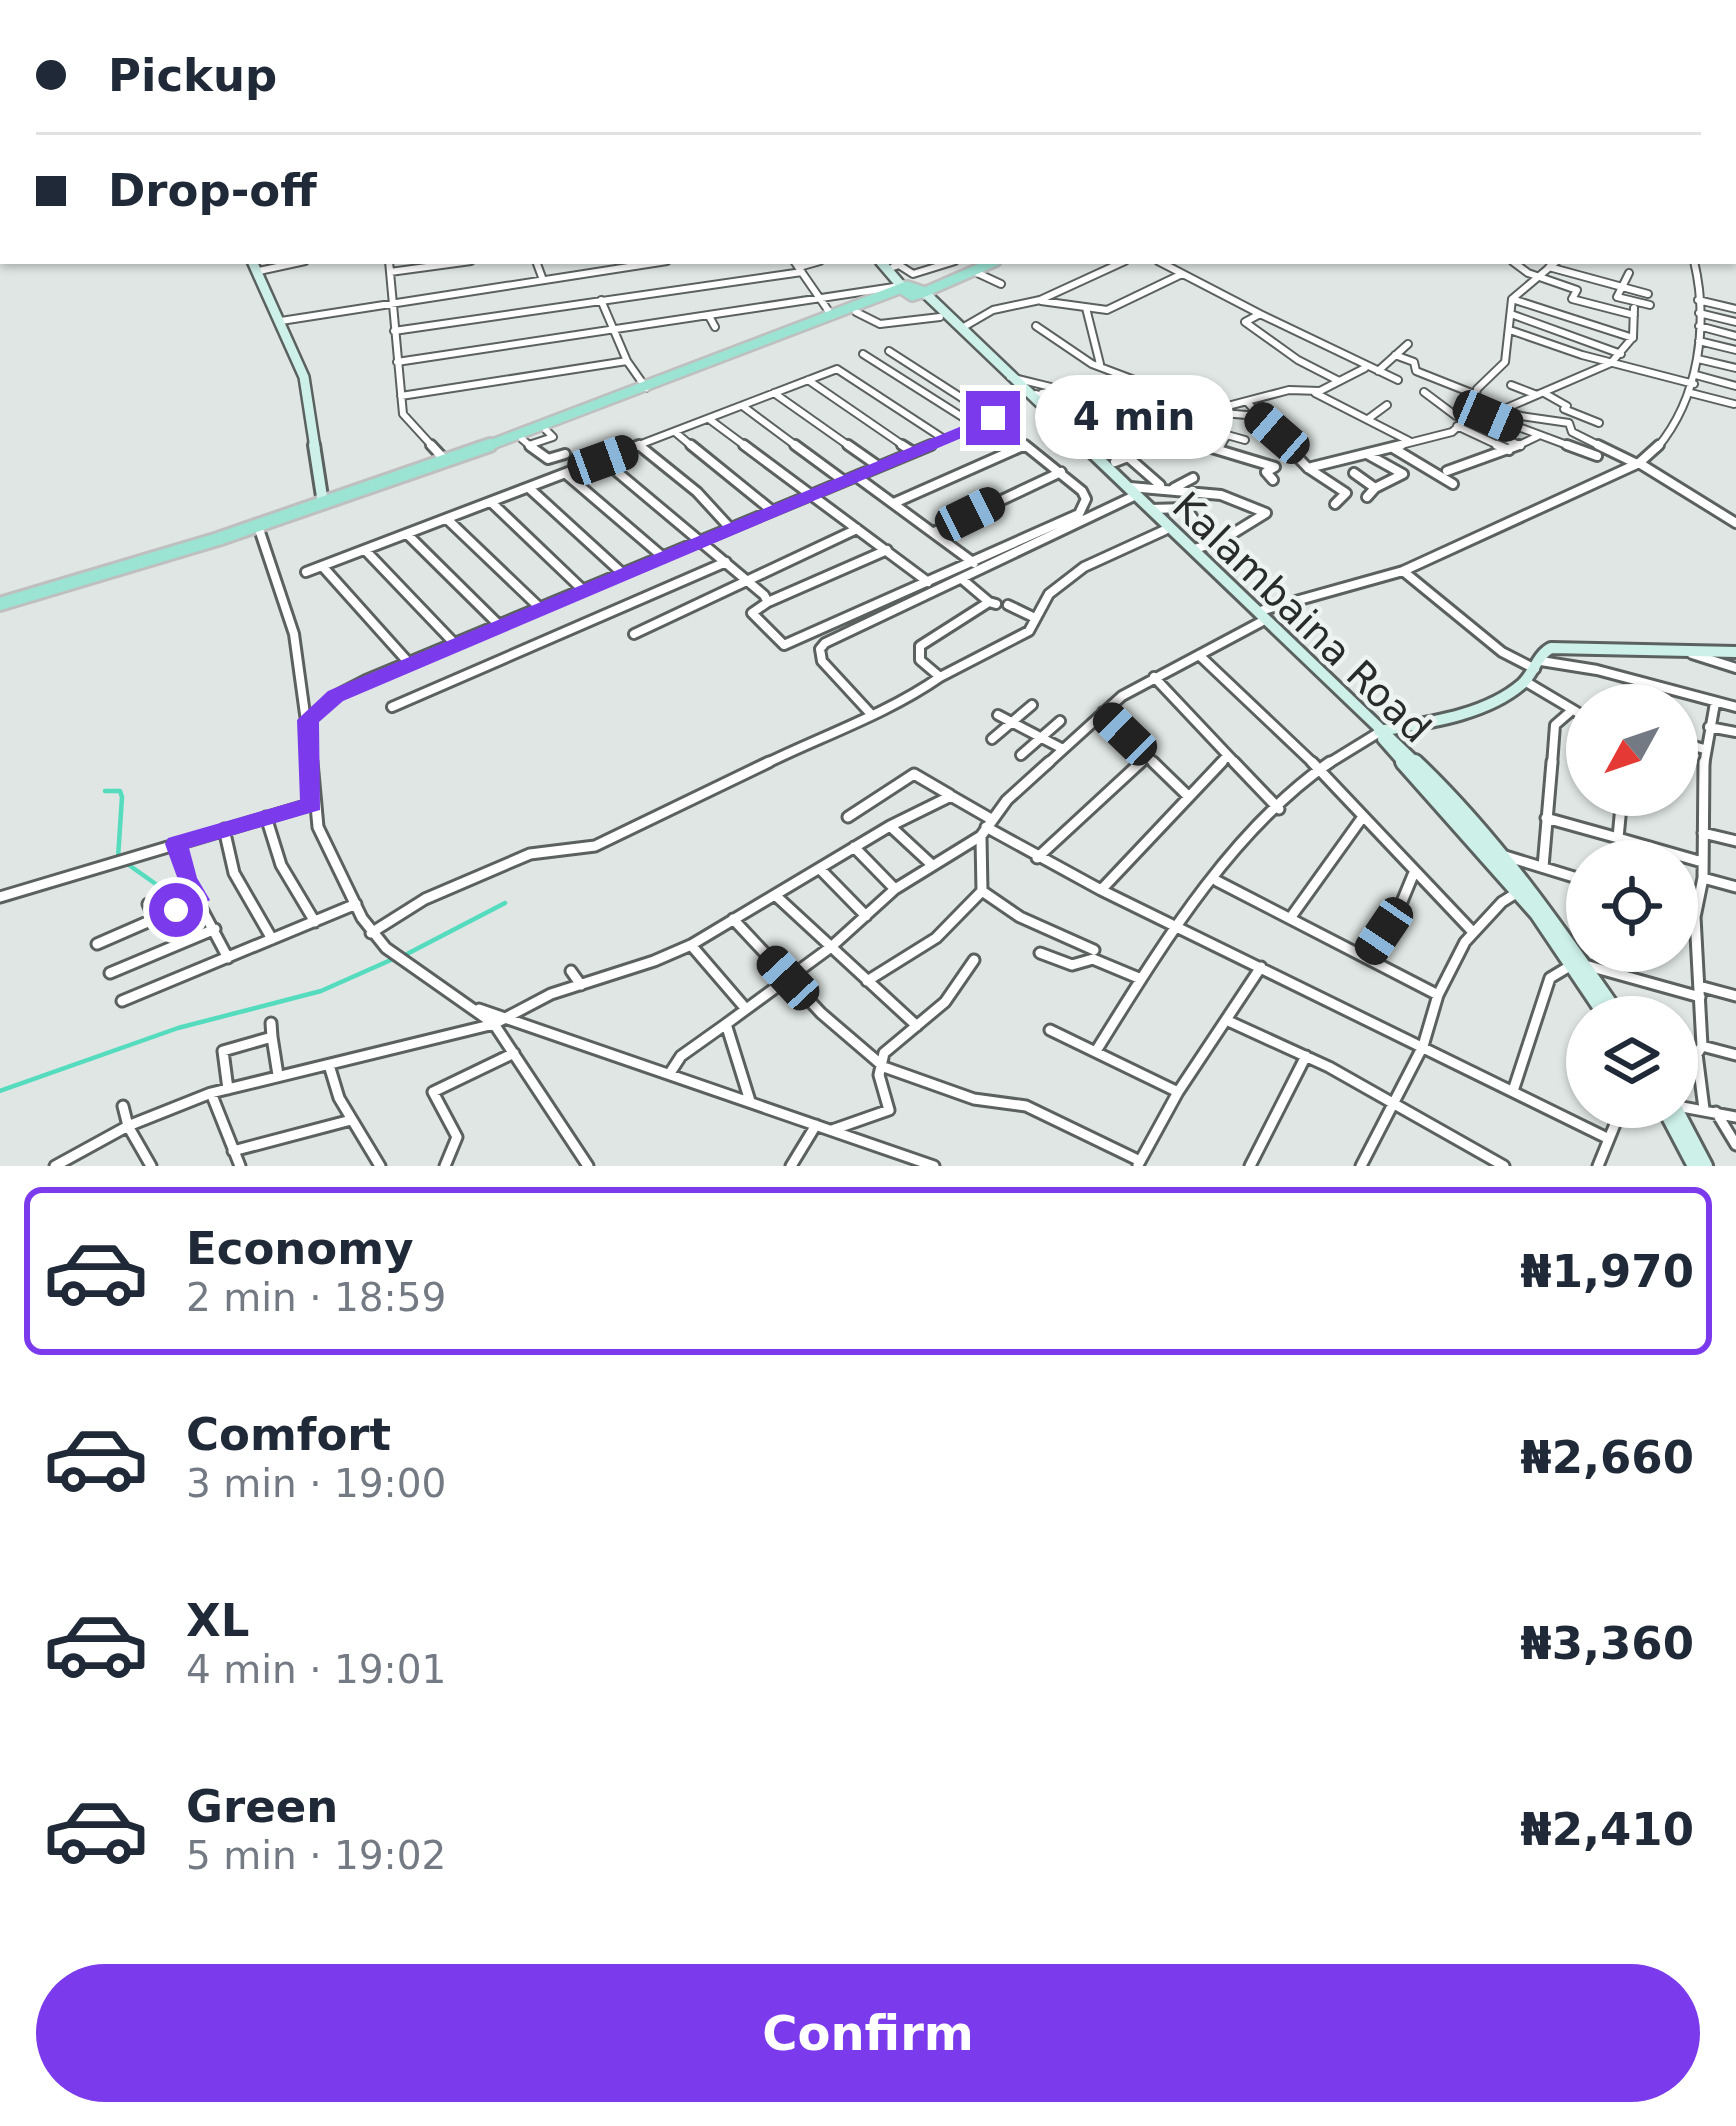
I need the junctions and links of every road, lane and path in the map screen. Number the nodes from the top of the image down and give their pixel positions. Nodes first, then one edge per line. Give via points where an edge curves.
1 (389, 264) edge
2 (441, 264) edge
3 (537, 264) edge
4 (596, 264) edge
5 (647, 264) edge
6 (892, 264) edge
7 (893, 264) edge
8 (945, 264) edge
9 (978, 264) edge
10 (989, 264) edge
11 (1118, 264) edge
12 (1164, 264) edge
13 (1517, 264) edge
14 (1553, 264) edge
15 (1694, 264) edge
16 (256, 266) edge
17 (798, 267) edge
18 (972, 270) junction
19 (598, 271) junction
20 (390, 272) junction
21 (1629, 273) dead end
22 (1182, 274) junction
23 (1537, 277) junction
24 (542, 280) junction
25 (1001, 284) dead end
26 (1622, 288) junction
27 (915, 292) junction
28 (1648, 294) dead end
29 (1512, 299) junction
30 (601, 300) junction
31 (820, 300) junction
32 (1040, 300) junction
33 (1698, 300) junction
34 (393, 303) junction
35 (1650, 305) dead end
36 (1086, 308) junction
37 (1735, 308) edge
38 (856, 312) junction
39 (1699, 313) junction
40 (1260, 314) junction
41 (1510, 314) junction
42 (709, 316) junction
43 (940, 317) junction
44 (832, 318) junction
45 (281, 321) junction
46 (1736, 322) edge
47 (1036, 326) dead end
48 (1699, 326) junction
49 (715, 327) dead end
50 (958, 329) junction
51 (614, 330) junction
52 (1510, 330) junction
53 (394, 331) junction
54 (1736, 335) edge
55 (1633, 338) junction
56 (1699, 341) junction
57 (1408, 344) dead end
58 (889, 350) dead end
59 (1736, 350) edge
60 (863, 354) dead end
61 (1621, 354) junction
62 (1395, 355) junction
63 (1698, 358) junction
64 (627, 361) junction
65 (397, 362) junction
66 (1611, 363) junction
67 (1100, 364) junction
68 (1365, 368) junction
69 (1736, 368) edge
70 (1378, 371) junction
71 (1010, 377) junction
72 (808, 380) junction
73 (1125, 380) junction
74 (1177, 380) dead end
75 (1398, 380) dead end
76 (1159, 381) dead end
77 (1334, 382) junction
78 (1694, 384) junction
79 (1511, 385) dead end
80 (1736, 386) edge
81 (646, 388) junction
82 (1060, 389) junction
83 (1312, 392) junction
84 (1424, 392) dead end
85 (775, 393) junction
86 (1163, 393) junction
87 (1033, 394) junction
88 (1541, 394) junction
89 (401, 396) junction
90 (1474, 396) junction
91 (1248, 403) junction
92 (1734, 404) edge
93 (1387, 405) dead end
94 (744, 407) junction
95 (1506, 409) junction
96 (1207, 410) junction
97 (1473, 410) junction
98 (1258, 416) junction
99 (1488, 416) junction
100 (710, 419) junction
101 (1366, 420) junction
102 (1460, 422) junction
103 (981, 423) junction
104 (1599, 423) dead end
105 (1146, 430) junction
106 (675, 432) junction
107 (1525, 439) junction
108 (945, 440) junction
109 (1245, 440) dead end
110 (1410, 441) junction
111 (525, 442) junction
112 (1082, 444) junction
113 (1026, 445) junction
114 (640, 446) junction
115 (1220, 447) junction
116 (1392, 447) junction
117 (1510, 450) junction
118 (914, 453) junction
119 (1366, 453) junction
120 (565, 454) dead end
121 (1597, 456) dead end
122 (603, 460) junction
123 (446, 461) junction
124 (1114, 462) dead end
125 (1638, 464) junction
126 (879, 467) junction
127 (1308, 468) junction
128 (1447, 471) dead end
129 (1061, 472) junction
130 (1354, 473) dead end
131 (566, 474) junction
132 (856, 477) junction
133 (1193, 478) dead end
134 (1273, 480) dead end
135 (845, 482) junction
136 (1453, 484) dead end
137 (1161, 486) junction
138 (529, 488) junction
139 (1174, 488) junction
140 (1375, 488) junction
141 (1130, 492) junction
142 (810, 494) junction
143 (1367, 497) dead end
144 (491, 502) junction
145 (322, 503) junction
146 (894, 503) junction
147 (1335, 504) dead end
148 (1151, 509) junction
149 (771, 510) junction
150 (447, 519) junction
151 (1736, 523) edge
152 (730, 528) junction
153 (259, 529) junction
154 (859, 529) junction
155 (1165, 530) junction
156 (934, 532) junction
157 (408, 535) junction
158 (701, 539) junction
159 (1212, 544) junction
160 (1193, 549) junction
161 (887, 550) junction
162 (366, 551) junction
163 (663, 556) junction
164 (727, 562) junction
165 (975, 564) junction
166 (322, 567) junction
167 (1403, 571) junction
168 (306, 572) dead end
169 (622, 573) junction
170 (963, 580) junction
171 (748, 581) junction
172 (930, 583) junction
173 (583, 590) junction
174 (768, 602) junction
175 (998, 603) junction
176 (0, 606) edge
177 (538, 607) junction
178 (1033, 616) junction
179 (1260, 616) junction
180 (498, 624) junction
181 (634, 634) dead end
182 (454, 643) junction
183 (1682, 650) junction
184 (1736, 652) edge
185 (1199, 655) junction
186 (409, 663) junction
187 (1539, 665) junction
188 (1736, 668) edge
189 (940, 677) junction
190 (1154, 677) junction
191 (1528, 683) junction
192 (1715, 703) junction
193 (1032, 705) dead end
194 (392, 707) dead end
195 (1736, 707) edge
196 (1566, 708) edge
197 (1103, 712) junction
198 (870, 713) junction
199 (1566, 714) edge
200 (998, 715) dead end
201 (308, 720) junction
202 (1060, 721) dead end
203 (1012, 722) junction
204 (1709, 727) junction
205 (1379, 732) junction
206 (1736, 732) edge
207 (1041, 737) junction
208 (992, 739) dead end
209 (1698, 747) edge
210 (1063, 749) junction
211 (1704, 749) junction
212 (1021, 755) dead end
213 (1147, 755) junction
214 (1227, 756) junction
215 (1318, 770) junction
216 (951, 796) junction
217 (1189, 797) junction
218 (312, 804) junction
219 (1279, 809) junction
220 (1620, 816) edge
221 (848, 817) dead end
222 (266, 818) junction
223 (1362, 818) junction
224 (1546, 818) junction
225 (890, 826) junction
226 (986, 827) junction
227 (224, 830) junction
228 (1703, 832) junction
229 (1618, 838) junction
230 (1736, 841) edge
231 (176, 844) junction
232 (854, 847) junction
233 (1500, 855) junction
234 (1037, 858) junction
235 (1702, 862) junction
236 (931, 864) junction
237 (1543, 867) junction
238 (820, 869) junction
239 (1413, 874) junction
240 (1566, 874) edge
241 (1703, 878) junction
242 (1216, 880) junction
243 (1736, 887) edge
244 (895, 889) junction
245 (1101, 890) junction
246 (982, 891) junction
247 (1519, 892) junction
248 (775, 895) junction
249 (0, 897) edge
250 (198, 900) junction
251 (1698, 902) edge
252 (148, 904) dead end
253 (356, 904) junction
254 (866, 916) junction
255 (1291, 917) junction
256 (733, 919) junction
257 (154, 920) junction
258 (315, 922) junction
259 (1180, 926) junction
260 (215, 929) junction
261 (1472, 932) junction
262 (371, 933) junction
263 (272, 939) junction
264 (97, 944) dead end
265 (692, 945) junction
266 (831, 947) junction
267 (1566, 948) edge
268 (1094, 950) dead end
269 (1566, 950) edge
270 (1040, 953) dead end
271 (1367, 956) junction
272 (228, 958) junction
273 (974, 960) dead end
274 (1261, 967) junction
275 (572, 971) dead end
276 (1566, 971) edge
277 (1584, 972) edge
278 (1609, 972) edge
279 (1698, 972) edge
280 (110, 974) dead end
281 (788, 978) junction
282 (1141, 979) junction
283 (867, 981) junction
284 (581, 985) junction
285 (1699, 992) junction
286 (1438, 995) junction
287 (1602, 996) edge
288 (1736, 996) edge
289 (122, 1000) dead end
290 (477, 1008) junction
291 (746, 1009) junction
292 (508, 1017) junction
293 (1226, 1020) junction
294 (271, 1023) dead end
295 (494, 1024) junction
296 (725, 1024) junction
297 (917, 1026) junction
298 (1051, 1030) dead end
299 (272, 1037) junction
300 (1423, 1046) junction
301 (1699, 1050) junction
302 (1096, 1051) junction
303 (514, 1053) junction
304 (1736, 1055) edge
305 (1306, 1056) junction
306 (329, 1065) junction
307 (882, 1065) junction
308 (670, 1073) junction
309 (278, 1075) junction
310 (228, 1089) junction
311 (1513, 1091) junction
312 (1178, 1092) junction
313 (211, 1093) junction
314 (749, 1101) junction
315 (1393, 1102) junction
316 (123, 1106) dead end
317 (1698, 1109) edge
318 (1710, 1111) junction
319 (1736, 1118) edge
320 (351, 1120) junction
321 (816, 1125) junction
322 (128, 1126) junction
323 (1613, 1128) edge
324 (1675, 1128) edge
325 (1687, 1128) edge
326 (831, 1130) junction
327 (1609, 1139) junction
328 (1736, 1145) edge
329 (233, 1151) junction
330 (1486, 1162) edge
331 (1139, 1164) edge
332 (55, 1166) edge
333 (151, 1166) edge
334 (240, 1166) edge
335 (380, 1166) edge
336 (445, 1166) edge
337 (588, 1166) edge
338 (791, 1166) edge
339 (934, 1166) edge
340 (1250, 1166) edge
341 (1360, 1166) edge
342 (1504, 1166) edge
343 (1598, 1166) edge
344 (1694, 1166) edge
345 (1705, 1166) edge

1 - 20 street
2 - 20 street
3 - 24 street
4 - 19 street
5 - 19 street
6 - 27 main road, Kalambaina Road
7 - 8 street via 913,274
9 - 27 main road
10 - 18 main road
11 - 32 street
12 - 22 street
13 - 23 street
14 - 23 street
14 - 26 street
15 - 33 street
16 - 45 main road
17 - 30 street
17 - 31 street
18 - 25 street
18 - 27 main road
19 - 24 street
20 - 34 street
21 - 26 street
22 - 36 street via 1109,309
22 - 40 street
23 - 29 street
23 - 55 street via 1577,290 1572,299 1634,312
24 - 34 street
26 - 28 street
26 - 35 street via 1617,297
27 - 31 street
27 - 38 main road
27 - 43 main road, Kalambaina Road
27 - 44 main road
27 - 50 main road, Kalambaina Road
29 - 41 street
29 - 55 street
30 - 51 street
30 - 53 street
31 - 42 street
31 - 44 street
32 - 36 street
32 - 50 street via 993,310
33 - 37 street
33 - 39 street
34 - 45 street
34 - 53 street
36 - 67 street
38 - 43 street via 880,324
38 - 111 main road
39 - 46 street
39 - 48 street
40 - 68 street
40 - 77 street via 1245,322
41 - 52 street
41 - 61 street
42 - 49 street
42 - 51 street
43 - 141 main road, Kalambaina Road
44 - 81 main road
45 - 145 main road via 304,377
47 - 67 street
48 - 54 street
48 - 56 street
50 - 71 main road, Kalambaina Road
51 - 64 street
51 - 65 street
52 - 66 street
52 - 90 street via 1502,369
53 - 65 street
55 - 61 street
56 - 59 street
56 - 63 street
57 - 62 street
58 - 103 street via 993,418
60 - 103 street
61 - 66 street
62 - 70 street
62 - 90 street
63 - 69 street
63 - 78 street
64 - 81 street
64 - 89 street
65 - 89 street
66 - 78 street
66 - 88 street
67 - 73 street
68 - 70 street
68 - 77 street
70 - 75 street
71 - 82 street
71 - 87 main road, Kalambaina Road
72 - 85 street
72 - 108 street via 837,369
72 - 118 street
73 - 82 street
73 - 86 street
74 - 96 street via 1189,380 1206,397
76 - 86 street via 1171,391
77 - 83 street
78 - 80 street
78 - 92 street
78 - 125 street via 1684,416
79 - 88 street
81 - 123 main road
82 - 87 street
83 - 91 street via 1299,388
83 - 101 street
84 - 102 street
85 - 94 street
85 - 126 street
86 - 96 street
87 - 105 street
87 - 112 main road, Kalambaina Road
88 - 95 street
88 - 104 street
89 - 123 street via 407,420
90 - 95 street
90 - 97 street
91 - 96 street
91 - 98 street
93 - 101 street
94 - 100 street
94 - 135 street
95 - 99 street
95 - 125 street via 1569,423 1572,432
96 - 98 street
96 - 105 street
97 - 99 street
97 - 102 street
98 - 127 street
99 - 107 street
100 - 106 street
100 - 142 street
101 - 110 street
102 - 107 street
102 - 110 street via 1444,435
102 - 117 street
103 - 108 street
103 - 113 street
105 - 112 street
105 - 115 street
106 - 114 street
106 - 149 street
107 - 117 street
107 - 121 street via 1539,436
108 - 118 street
109 - 115 street via 1227,435
110 - 116 street
111 - 120 street via 548,459
111 - 153 main road
112 - 141 main road, Kalambaina Road
113 - 129 street
113 - 146 street
114 - 122 street
114 - 152 street
115 - 134 street via 1275,467 1266,472
116 - 119 street
116 - 136 street
117 - 128 street
118 - 126 street
119 - 127 street
119 - 140 street via 1403,473
122 - 131 street
122 - 158 street
123 - 145 main road
124 - 137 street via 1128,458
125 - 151 street
125 - 167 street
126 - 132 street
127 - 147 street via 1346,493
129 - 156 street
129 - 165 street via 1085,499 1079,514
130 - 140 street
131 - 138 street
131 - 163 street
132 - 135 street
132 - 146 street
133 - 139 street
135 - 142 street
137 - 139 street
137 - 141 street
138 - 144 street
138 - 169 street
139 - 159 street via 1266,513
140 - 143 street
141 - 148 main road, Kalambaina Road
141 - 155 main road, Kalambaina Road
141 - 170 street
142 - 149 street
142 - 154 street
144 - 150 street
144 - 173 street
145 - 176 main road
146 - 156 street
148 - 159 street via 1186,508
148 - 160 main road, Kalambaina Road
149 - 152 street
150 - 157 street
150 - 177 street
152 - 158 street
153 - 176 main road
153 - 201 street via 293,625
154 - 161 street
154 - 171 street
155 - 178 street via 1082,568 1053,588
155 - 179 main road, Kalambaina Road
156 - 165 street
157 - 162 street
157 - 180 street
158 - 163 street
158 - 164 street
159 - 160 street
160 - 179 main road, Kalambaina Road
161 - 172 street
161 - 174 street
162 - 166 street
162 - 182 street
163 - 169 street
164 - 171 street
164 - 194 street
165 - 172 street
166 - 168 street
166 - 186 street
167 - 179 street
167 - 187 street via 1502,652
169 - 173 street
170 - 175 street
170 - 198 street via 820,649
171 - 174 street
171 - 181 street
172 - 174 street via 784,645 752,614
173 - 177 street
175 - 178 street
175 - 189 street via 920,646 920,660
177 - 180 street
178 - 189 street via 1029,632
179 - 185 street
179 - 205 main road, Kalambaina Road
180 - 182 street
182 - 186 street
183 - 184 main road
183 - 187 main road via 1551,648
183 - 188 street
185 - 190 street
185 - 215 street
186 - 201 street via 335,696
187 - 191 main road
187 - 192 street via 1597,670
189 - 198 street via 901,704
190 - 197 street
190 - 214 street
191 - 196 street
191 - 205 main road via 1467,710
192 - 195 street
192 - 204 street
193 - 203 street
197 - 210 street
197 - 213 street
198 - 262 street via 595,846 530,854 425,899
199 - 224 street via 1555,724
200 - 203 street
201 - 218 street
202 - 207 street
203 - 207 street
203 - 208 street
204 - 206 street
204 - 211 street
205 - 215 street
205 - 233 main road, Kalambaina Road
205 - 247 main road, Kalambaina Road
207 - 210 street
207 - 212 street
209 - 211 street
210 - 226 street
211 - 228 street
213 - 217 street
213 - 234 street
214 - 217 street
214 - 219 street
215 - 219 street
215 - 223 street
216 - 221 street via 914,774
216 - 225 street
216 - 226 street
217 - 245 street
218 - 222 street
218 - 253 street
219 - 242 street
220 - 229 street
222 - 227 street
222 - 258 street via 281,865
223 - 239 street
223 - 255 street
224 - 229 street
224 - 237 street
225 - 232 street
225 - 236 street
226 - 234 street
226 - 236 street
226 - 246 street
227 - 231 street
227 - 263 street via 234,873
228 - 230 street
228 - 235 street
229 - 235 street
231 - 249 street
231 - 250 street
232 - 238 street
232 - 244 street
233 - 237 street
233 - 267 main road, Kalambaina Road
234 - 245 street
235 - 241 street
236 - 244 street
237 - 240 street
238 - 248 street
238 - 254 street
239 - 261 street
239 - 271 street
241 - 243 street
241 - 251 street
242 - 255 street
242 - 259 street
244 - 254 street
245 - 259 street
246 - 268 street
246 - 283 street via 936,938
247 - 261 street
247 - 269 main road, Kalambaina Road
248 - 256 street
248 - 266 street
250 - 257 street
250 - 260 street
252 - 257 street
253 - 258 street
253 - 262 street
254 - 266 street
255 - 271 street
256 - 265 street
256 - 281 street
257 - 264 street
258 - 263 street
259 - 274 street
259 - 282 street
260 - 272 street
260 - 280 street
261 - 286 street
262 - 290 street
263 - 272 street
265 - 284 street
265 - 291 street
266 - 281 street
266 - 283 street
270 - 282 street via 1072,965 1093,959
271 - 286 street
272 - 289 street
273 - 297 street
274 - 293 street
274 - 300 street
275 - 284 street
276 - 311 street via 1550,978
277 - 287 main road, Kalambaina Road
278 - 285 street
279 - 285 street
281 - 291 street
281 - 307 street
282 - 302 street
283 - 297 street
284 - 292 street
285 - 288 street
285 - 301 street
286 - 300 street
290 - 292 street
290 - 295 street
291 - 296 street
292 - 295 street
292 - 308 street
293 - 305 street
293 - 312 street
294 - 299 street
295 - 303 street
295 - 306 street
296 - 308 street
296 - 314 street
297 - 307 street via 884,1053
298 - 302 street
299 - 309 street
299 - 310 street via 223,1051
300 - 311 street
300 - 315 street
301 - 304 street
301 - 318 street
302 - 312 street
303 - 336 street via 433,1092 457,1137
303 - 337 street
305 - 315 street
305 - 340 street
306 - 309 street
306 - 320 street
307 - 326 street via 889,1110
307 - 331 street via 974,1099 1026,1106
308 - 314 street
309 - 310 street
310 - 313 street
311 - 327 street
312 - 331 street
313 - 322 street
313 - 329 street
314 - 321 street
315 - 330 street
315 - 341 street
316 - 322 street
317 - 318 street
318 - 319 street
318 - 328 street
320 - 329 street
320 - 335 street
321 - 326 street
321 - 338 street
322 - 332 street
322 - 333 street
323 - 327 street
324 - 344 main road
325 - 345 main road
326 - 339 street
327 - 343 street
329 - 334 street
330 - 342 street

